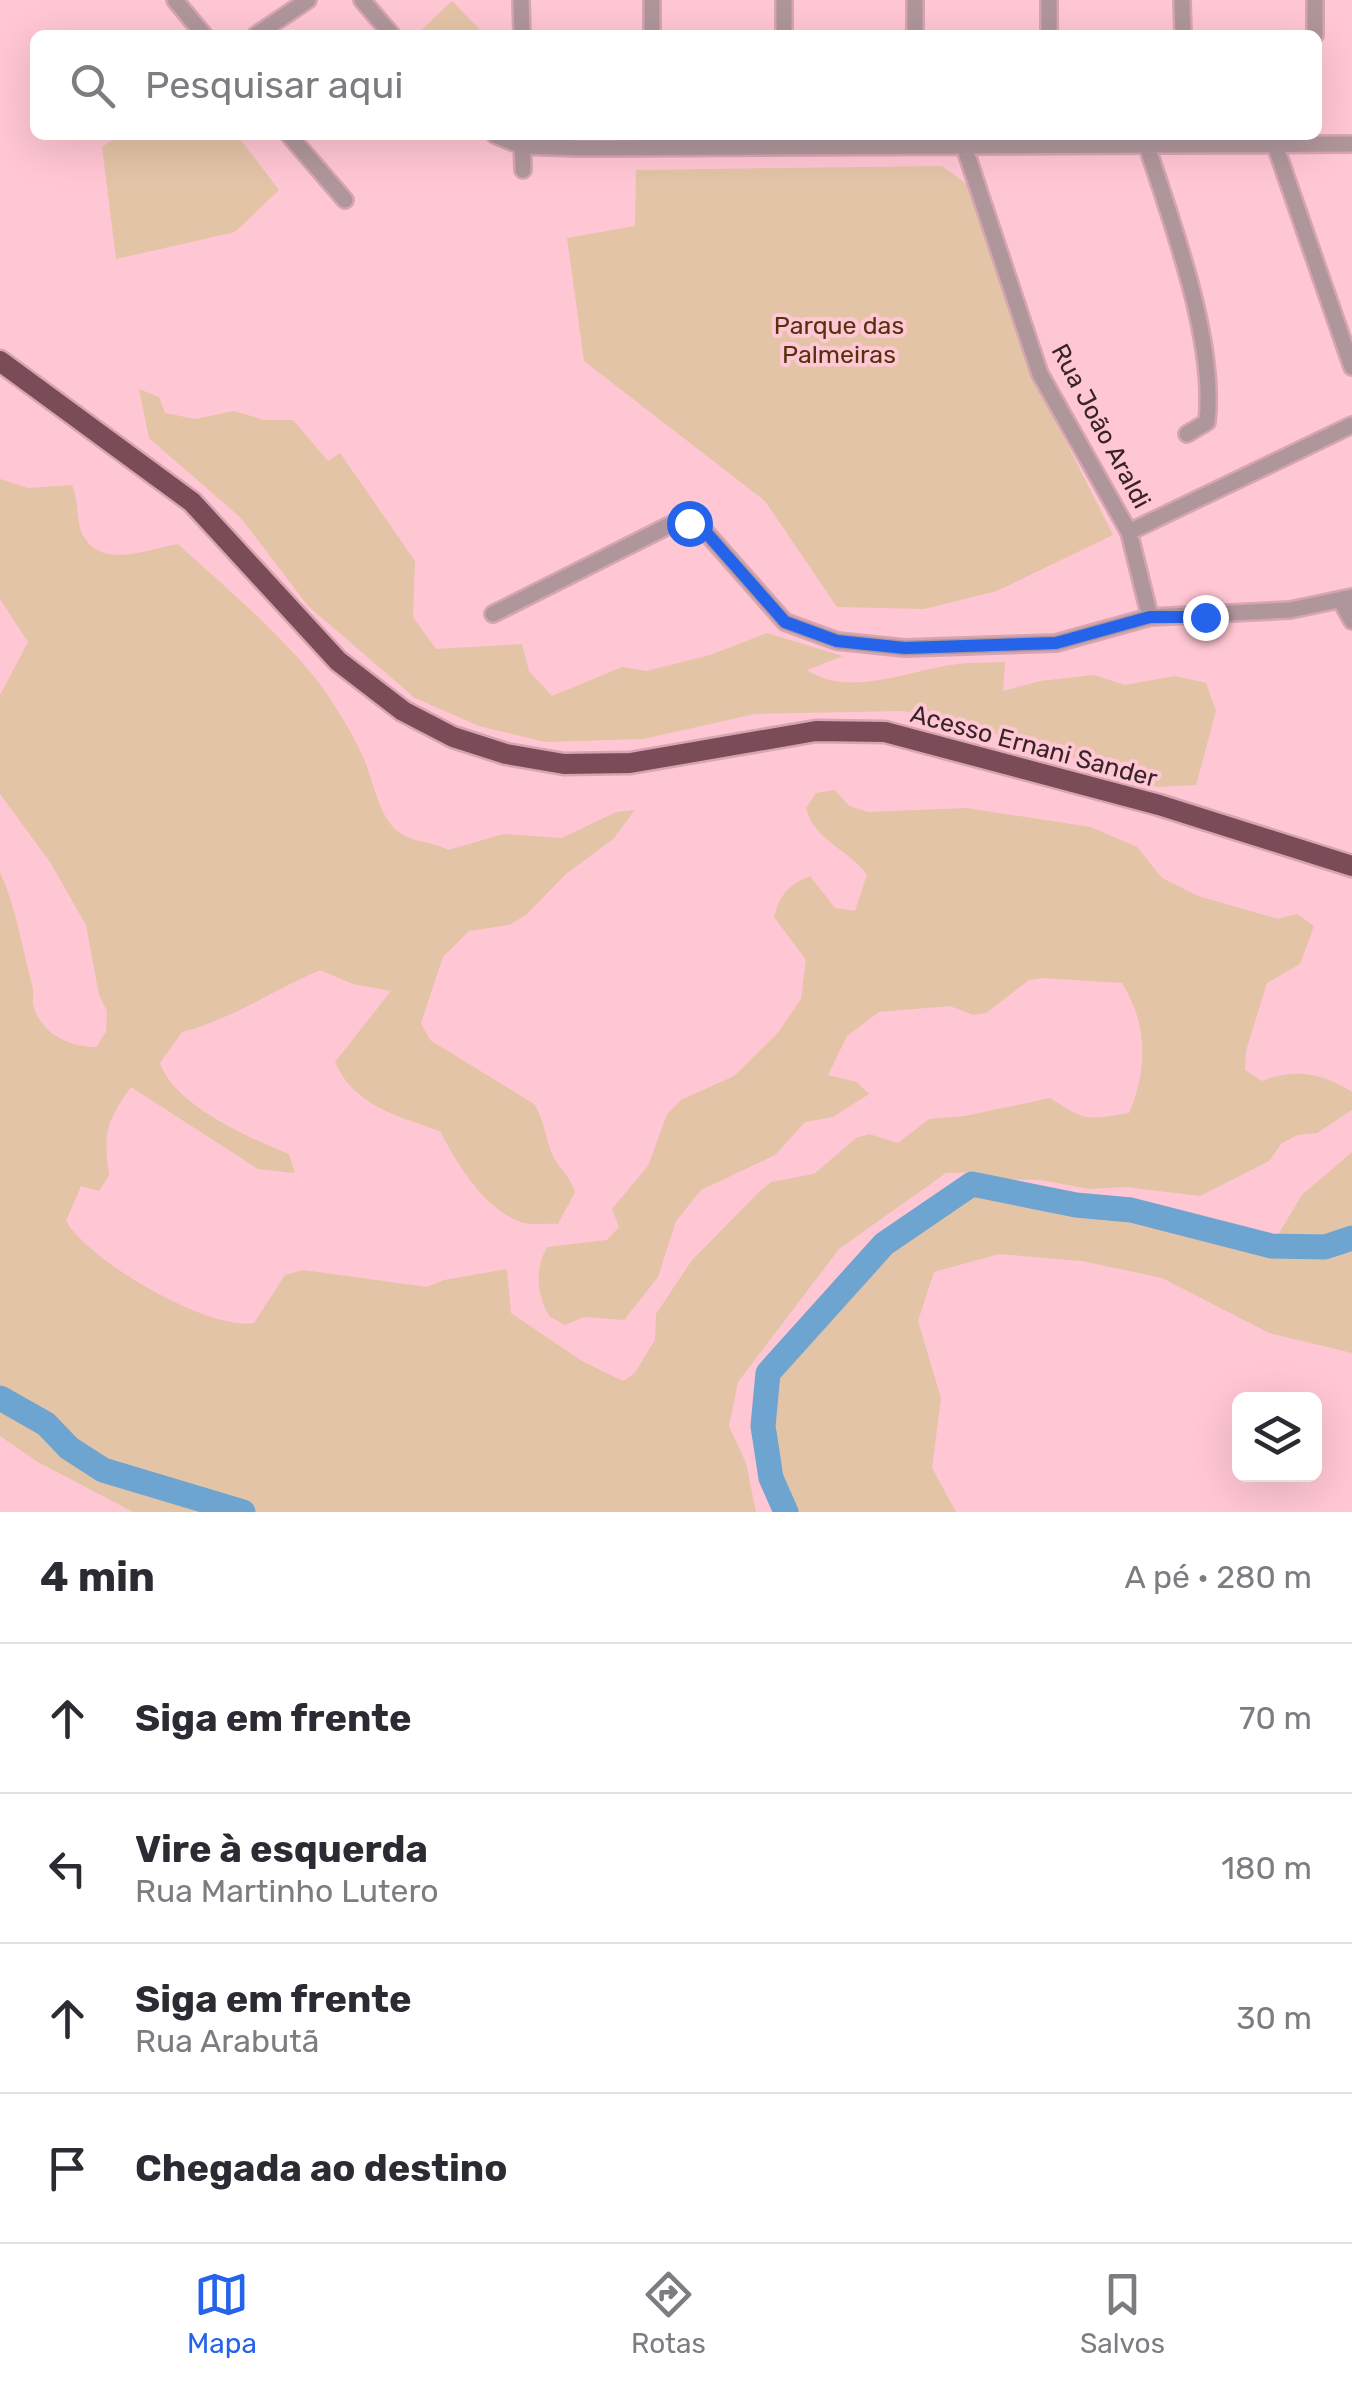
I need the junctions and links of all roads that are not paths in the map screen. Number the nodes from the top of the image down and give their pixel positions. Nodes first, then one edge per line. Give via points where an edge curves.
1 (175, 0) edge
2 (308, 0) edge
3 (362, 0) edge
4 (521, 0) edge
5 (652, 0) edge
6 (784, 0) edge
7 (916, 0) edge
8 (1050, 0) edge
9 (1182, 0) edge
10 (1315, 0) edge
11 (200, 30) edge
12 (263, 30) edge
13 (388, 30) edge
14 (522, 30) edge
15 (652, 30) edge
16 (784, 30) edge
17 (915, 30) edge
18 (1049, 30) edge
19 (1183, 30) edge
20 (1315, 30) edge
21 (294, 140) edge
22 (499, 140) edge
23 (783, 140) edge
24 (914, 140) edge
25 (1048, 140) edge
26 (1185, 140) edge
27 (1315, 140) edge
28 (522, 141) edge
29 (652, 141) edge
30 (1352, 144) edge
31 (1276, 145) junction
32 (964, 146) junction
33 (1147, 146) junction
34 (493, 154) dead end
35 (523, 170) dead end
36 (346, 200) dead end
37 (0, 361) edge
38 (1352, 367) edge
39 (1351, 426) edge
40 (1187, 434) dead end
41 (1129, 532) junction
42 (1347, 599) edge
43 (492, 614) dead end
44 (1150, 617) junction
45 (1352, 621) edge
46 (1352, 866) edge

1 - 11 street
2 - 12 street
3 - 13 street
4 - 14 street
5 - 15 street
6 - 16 street
7 - 17 street
8 - 18 street
9 - 19 street
10 - 20 street
21 - 36 street
22 - 34 street
23 - 24 street
23 - 29 street
24 - 32 street
25 - 32 street
25 - 33 street
26 - 31 street
26 - 33 street
27 - 30 street
27 - 31 street
28 - 29 street
28 - 35 street
31 - 38 street
32 - 41 street, Rua João Araldi via 1040,374
33 - 40 street via 1195,309 1202,358 1207,422
37 - 46 highway, Acesso Ernani Sander via 192,502 348,670 453,737 564,764 630,763 816,731 886,732 1159,805
39 - 41 street
41 - 44 street, Rua João Araldi
42 - 44 street via 1252,613
42 - 45 street
43 - 44 street via 676,522 703,529 785,622 837,641 970,648 1056,643

